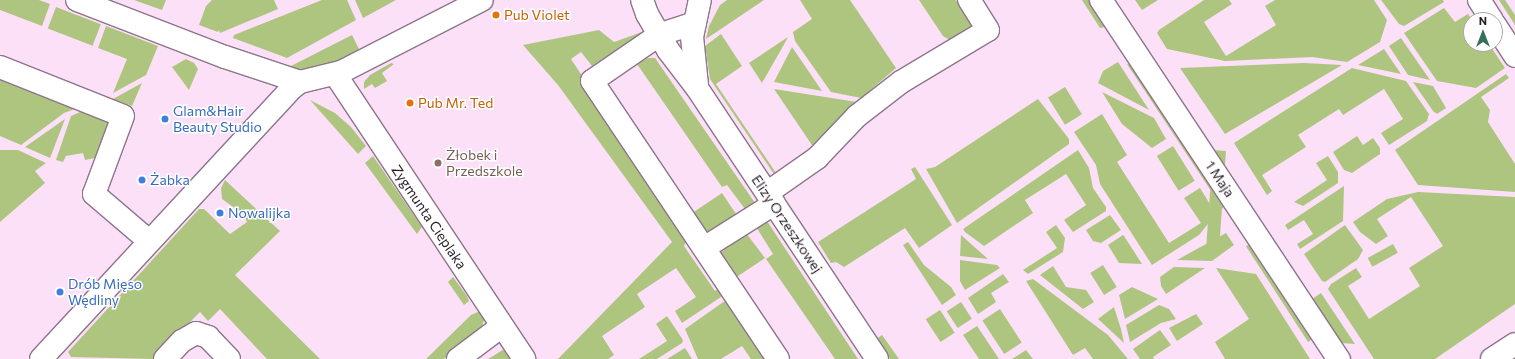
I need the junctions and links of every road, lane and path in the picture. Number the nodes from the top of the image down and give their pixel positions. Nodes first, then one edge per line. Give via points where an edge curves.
1 (77, 0) edge
2 (482, 0) edge
3 (642, 0) edge
4 (700, 0) edge
5 (969, 0) edge
6 (1101, 0) edge
7 (1479, 0) edge
8 (1487, 12) edge
9 (694, 23) junction
10 (659, 36) junction
11 (1503, 37) edge
12 (1515, 56) edge
13 (0, 67) edge
14 (335, 74) junction
15 (300, 82) junction
16 (697, 88) junction
17 (771, 198) junction
18 (149, 241) junction
19 (704, 248) junction
20 (502, 326) junction
21 (1515, 344) edge
22 (52, 355) edge
23 (165, 359) edge
24 (229, 359) edge
25 (458, 359) edge
26 (524, 359) edge
27 (778, 359) edge
28 (878, 359) edge
29 (1339, 359) edge
30 (1492, 359) edge

1 - 15 street via 232,60
2 - 14 street
3 - 10 street, Elizy Orzeszkowej
4 - 9 street, Elizy Orzeszkowej
5 - 17 street via 988,30 901,82 857,116 817,158
6 - 29 street, 1 Maja
7 - 8 street
9 - 10 street
9 - 16 street, Elizy Orzeszkowej via 692,42
10 - 16 street, Elizy Orzeszkowej
10 - 19 street via 592,80
11 - 12 street
13 - 18 street via 123,116 94,194
14 - 15 street
14 - 20 street, Zygmunta Cieplaka
15 - 18 street via 285,94
16 - 17 street, Elizy Orzeszkowej
17 - 19 street
17 - 28 street, Elizy Orzeszkowej
18 - 22 street
19 - 27 street
20 - 25 street
20 - 26 street, Zygmunta Cieplaka
21 - 30 street
23 - 24 street via 182,340 196,333 208,337

